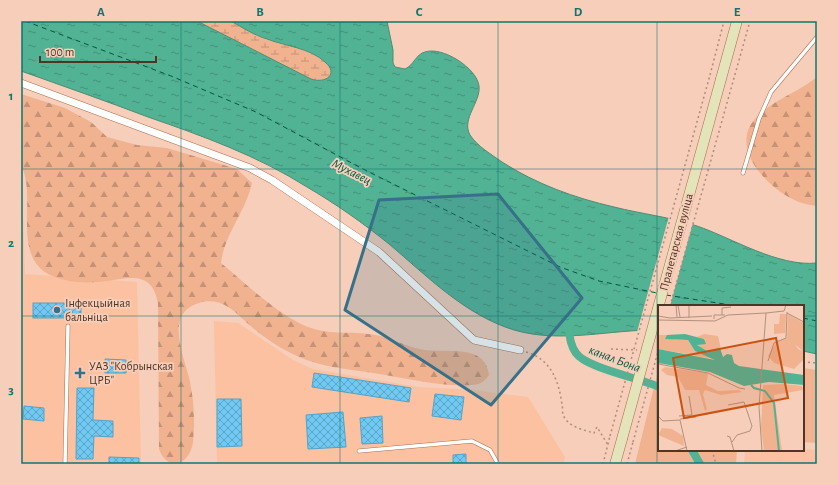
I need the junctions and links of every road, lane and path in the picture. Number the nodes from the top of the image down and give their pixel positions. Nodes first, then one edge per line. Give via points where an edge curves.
1 (724, 21) edge
2 (736, 21) edge
3 (750, 21) edge
4 (817, 37) edge
5 (21, 83) edge
6 (743, 173) dead end
7 (658, 305) edge
8 (670, 305) edge
9 (658, 307) edge
10 (68, 326) dead end
11 (611, 349) dead end
12 (658, 349) edge
13 (520, 350) joint
14 (643, 350) dead end
15 (651, 350) dead end
16 (658, 353) edge
17 (804, 362) edge
18 (817, 363) edge
19 (608, 445) junction
20 (359, 450) dead end
21 (712, 451) edge
22 (65, 464) edge
23 (498, 464) edge
24 (603, 464) edge
25 (615, 464) edge
26 (627, 464) edge
27 (716, 464) edge

1 - 19 path, bridge
2 - 7 main road, Пралетарская вуліца, bridge
3 - 8 path
4 - 6 lane via 771,92 759,119
5 - 13 street via 250,168 379,252 474,340
9 - 25 main road, Пралетарская вуліца, bridge
10 - 22 lane
11 - 14 path
12 - 15 path
13 - 19 path via 536,354 548,364 558,382 563,414 571,424 594,433 597,427
16 - 26 path, bridge
17 - 18 path
19 - 24 path
20 - 23 lane via 472,441 490,450
21 - 27 path

